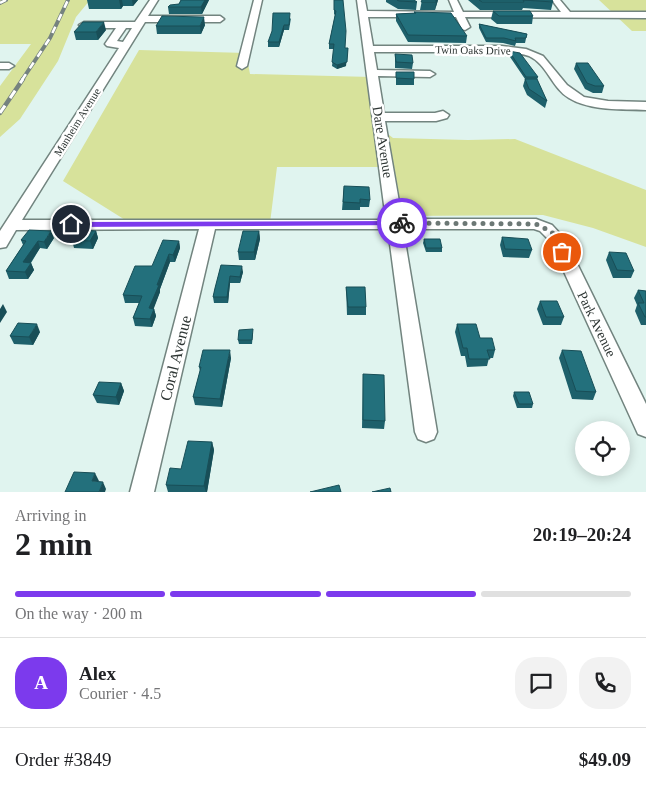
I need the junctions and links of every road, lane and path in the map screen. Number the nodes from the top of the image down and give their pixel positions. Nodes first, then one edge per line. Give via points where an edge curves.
1 (154, 0) edge
2 (258, 0) edge
3 (453, 0) edge
4 (556, 0) edge
5 (362, 7) edge
6 (459, 14) junction
7 (537, 15) junction
8 (568, 15) junction
9 (603, 15) junction
10 (646, 15) edge
11 (220, 19) dead end
12 (140, 22) junction
13 (84, 25) edge
14 (124, 25) junction
15 (614, 26) dead end
16 (464, 27) dead end
17 (546, 27) dead end
18 (126, 45) junction
19 (369, 49) junction
20 (242, 66) dead end
21 (372, 73) junction
22 (430, 74) dead end
23 (646, 106) edge
24 (443, 115) dead end
25 (379, 117) junction
26 (396, 223) junction
27 (208, 224) junction
28 (12, 225) junction
29 (0, 244) edge
30 (646, 427) edge
31 (426, 432) dead end
32 (142, 492) edge

1 - 12 street, Manheim Avenue
2 - 20 street
3 - 6 street
4 - 8 street
5 - 6 street
5 - 19 street, Dare Avenue
6 - 7 street
6 - 16 street
7 - 8 street
7 - 17 street
8 - 9 street
9 - 10 street
9 - 15 street
11 - 12 street
12 - 14 street
12 - 18 street, Manheim Avenue
13 - 14 street
14 - 18 street via 110,44
18 - 28 street, Manheim Avenue
19 - 21 street, Dare Avenue
19 - 23 street, Twin Oaks Drive via 502,48 522,51 539,57 561,88 575,98 605,104
21 - 22 street
21 - 25 street, Dare Avenue
24 - 25 street
25 - 26 street, Dare Avenue
26 - 27 street
26 - 30 street, Park Avenue via 528,222 552,232
26 - 31 street, Dare Avenue
27 - 28 street
27 - 32 street, Coral Avenue
28 - 29 street, Manheim Avenue

